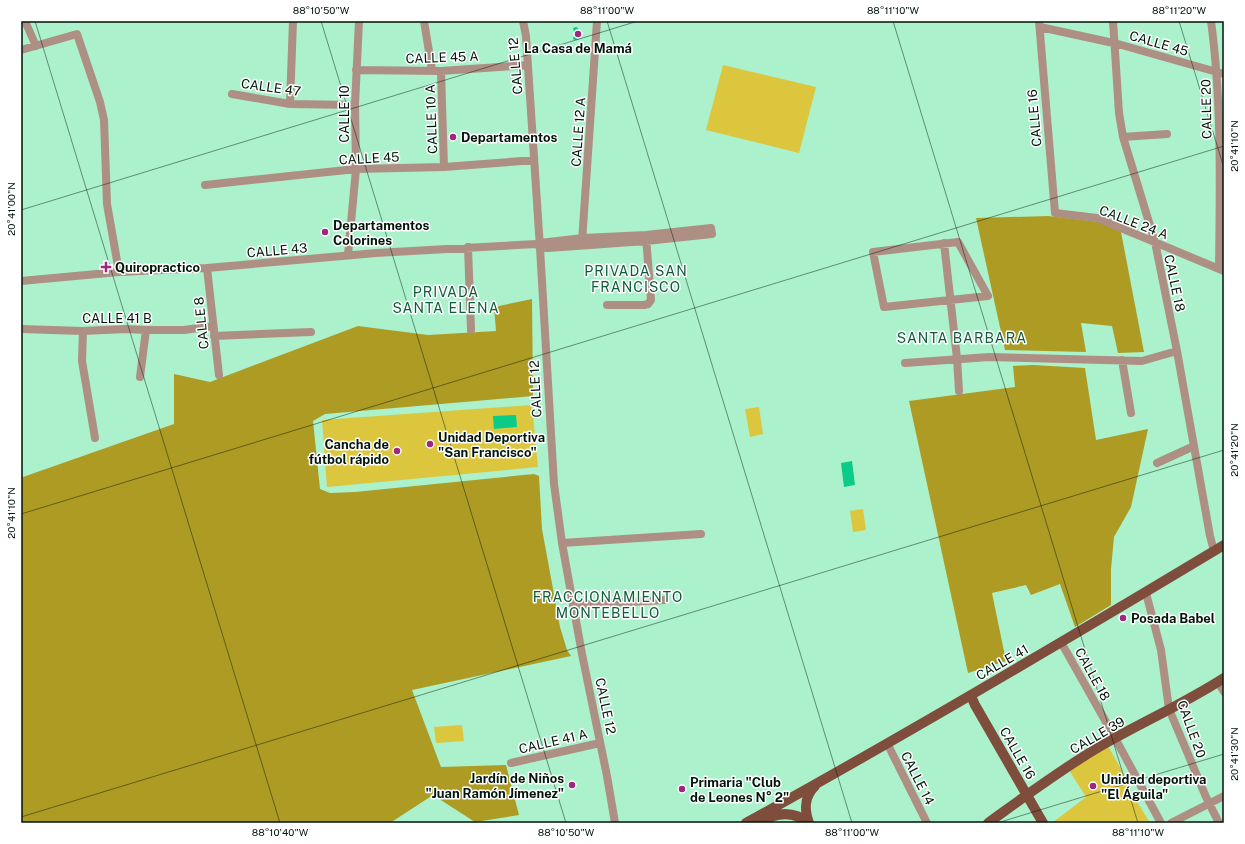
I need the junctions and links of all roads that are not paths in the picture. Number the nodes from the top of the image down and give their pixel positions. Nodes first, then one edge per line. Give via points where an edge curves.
1 (25, 21) edge
2 (293, 21) edge
3 (359, 21) edge
4 (424, 21) edge
5 (523, 21) edge
6 (597, 21) edge
7 (1113, 21) edge
8 (1211, 21) edge
9 (1039, 24) edge
10 (1115, 43) junction
11 (36, 46) junction
12 (21, 50) edge
13 (528, 65) junction
14 (356, 70) junction
15 (432, 70) junction
16 (441, 71) junction
17 (1221, 73) edge
18 (232, 94) dead end
19 (290, 104) junction
20 (355, 105) junction
21 (1167, 134) dead end
22 (1123, 137) junction
23 (534, 161) junction
24 (444, 167) junction
25 (356, 169) junction
26 (1222, 172) edge
27 (205, 185) dead end
28 (1055, 213) joint
29 (646, 238) junction
30 (582, 241) junction
31 (1155, 242) junction
32 (944, 243) junction
33 (539, 245) junction
34 (468, 247) junction
35 (348, 256) junction
36 (207, 268) junction
37 (1221, 270) edge
38 (119, 272) junction
39 (21, 281) edge
40 (951, 300) junction
41 (606, 305) dead end
42 (213, 326) junction
43 (21, 329) edge
44 (146, 330) junction
45 (471, 330) dead end
46 (83, 331) junction
47 (311, 332) dead end
48 (214, 336) junction
49 (1177, 351) junction
50 (957, 358) junction
51 (1122, 360) junction
52 (905, 363) dead end
53 (219, 375) dead end
54 (140, 377) dead end
55 (959, 390) dead end
56 (1131, 413) dead end
57 (95, 438) dead end
58 (1194, 446) junction
59 (1157, 463) dead end
60 (701, 534) dead end
61 (562, 543) junction
62 (1224, 545) edge
63 (1214, 551) junction
64 (1146, 593) junction
65 (665, 600) dead end
66 (573, 605) junction
67 (1060, 643) junction
68 (1221, 680) edge
69 (1224, 692) edge
70 (971, 696) junction
71 (1169, 709) junction
72 (1115, 738) junction
73 (600, 743) junction
74 (887, 743) junction
75 (511, 763) dead end
76 (821, 781) junction
77 (1027, 795) junction
78 (1224, 796) edge
79 (791, 798) junction
80 (1210, 804) junction
81 (615, 823) edge
82 (746, 823) edge
83 (759, 823) edge
84 (809, 823) edge
85 (927, 823) edge
86 (988, 823) edge
87 (1043, 823) edge
88 (1161, 823) edge
89 (1171, 823) edge
90 (1219, 823) edge

1 - 11 street
2 - 19 street
3 - 14 street, CALLE 10
4 - 15 street, CALLE 10 A
5 - 13 street, CALLE 12
6 - 30 street, CALLE 12 A
7 - 10 street, CALLE 18
8 - 17 street, CALLE 20
9 - 10 street, CALLE 45
9 - 28 street, CALLE 16
10 - 17 street, CALLE 45
10 - 22 street, CALLE 18
11 - 12 street
11 - 38 street via 77,34 104,120 107,204
13 - 16 street, CALLE 45 A
13 - 23 street, CALLE 12
14 - 15 street, CALLE 45 A
14 - 20 street, CALLE 10
15 - 16 street, CALLE 45 A
16 - 24 street, CALLE 10 A
17 - 26 street, CALLE 20
18 - 19 street, CALLE 47
19 - 20 street, CALLE 47
20 - 25 street, CALLE 10
21 - 22 street
22 - 31 street, CALLE 18
23 - 24 street, CALLE 45
23 - 33 street, CALLE 12
24 - 25 street, CALLE 45
25 - 27 street, CALLE 45
25 - 35 street, CALLE 10
26 - 37 street, CALLE 20
28 - 31 street, CALLE 24 A via 1097,218
29 - 29 street via 712,234 711,228
29 - 30 street, CALLE 43
29 - 41 street via 651,300 644,305
30 - 33 street, CALLE 43
31 - 37 street, CALLE 24 A
31 - 49 street, CALLE 18
32 - 40 street
32 - 40 street via 958,242 988,296
32 - 40 street via 873,252 884,307
33 - 34 street, CALLE 43
33 - 61 street, CALLE 12 via 553,470
34 - 35 street, CALLE 43
34 - 45 street
35 - 36 street, CALLE 43
36 - 38 street, CALLE 43
36 - 42 street, CALLE 8
38 - 39 street, CALLE 43
40 - 50 street
42 - 44 street, CALLE 41 B via 184,330
42 - 48 street, CALLE 8
43 - 46 street, CALLE 41 B
44 - 46 street, CALLE 41 B
44 - 54 street
46 - 57 street via 82,361
47 - 48 street
48 - 53 street, CALLE 8
49 - 51 street via 1142,361
49 - 58 street, CALLE 18
50 - 51 street
50 - 52 street
50 - 55 street
51 - 56 street
58 - 59 street
58 - 63 street, CALLE 18
60 - 61 street
61 - 66 street, CALLE 12
62 - 63 main road, CALLE 41
63 - 64 main road, CALLE 41
64 - 67 main road, CALLE 41
64 - 71 street, CALLE 20 via 1161,650
65 - 66 street
66 - 73 street, CALLE 12
67 - 70 main road, CALLE 41
67 - 72 street, CALLE 18
68 - 69 street
68 - 71 main road, CALLE 39
70 - 74 main road, CALLE 41
70 - 77 main road, CALLE 16
71 - 72 main road, CALLE 39
71 - 80 street, CALLE 20
72 - 77 main road, CALLE 39
72 - 88 street, CALLE 18
73 - 75 street, CALLE 41 A
73 - 81 street, CALLE 12
74 - 76 main road, CALLE 41
74 - 85 street, CALLE 14
76 - 79 main road, CALLE 41
76 - 84 main road via 810,792 806,802
77 - 86 main road, CALLE 39
77 - 87 main road, CALLE 16
78 - 80 street
79 - 82 main road, CALLE 41
79 - 84 main road
80 - 89 street
80 - 90 street, CALLE 20
83 - 84 main road via 772,816 784,814 802,817

